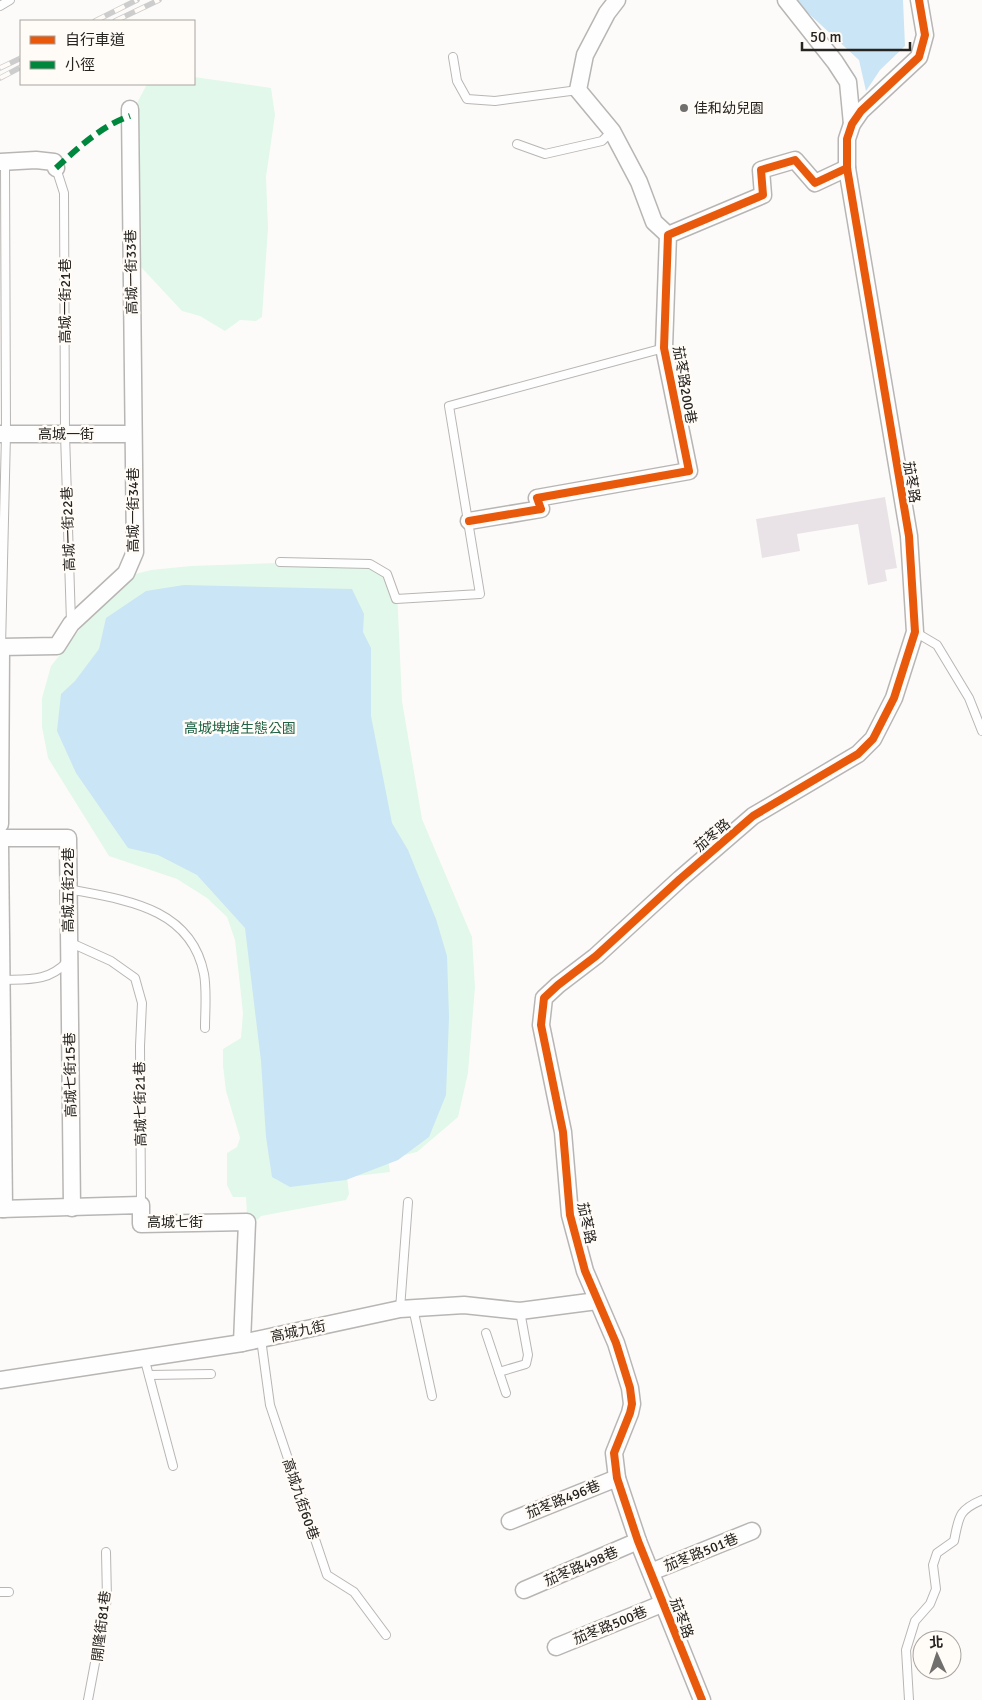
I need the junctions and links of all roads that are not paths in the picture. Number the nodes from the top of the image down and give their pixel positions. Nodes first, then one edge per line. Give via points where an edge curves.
1 (10, 0) edge
2 (617, 0) edge
3 (786, 0) edge
4 (919, 0) edge
5 (0, 6) edge
6 (453, 57) dead end
7 (578, 90) junction
8 (130, 109) dead end
9 (852, 124) junction
10 (612, 131) junction
11 (517, 144) dead end
12 (2, 162) edge
13 (56, 168) joint
14 (847, 168) junction
15 (668, 236) junction
16 (664, 348) junction
17 (3, 434) edge
18 (65, 434) junction
19 (133, 434) junction
20 (469, 521) junction
21 (280, 562) dead end
22 (71, 624) junction
23 (915, 632) junction
24 (1, 647) edge
25 (982, 731) edge
26 (0, 824) edge
27 (0, 838) edge
28 (0, 845) edge
29 (68, 889) junction
30 (69, 942) junction
31 (69, 961) junction
32 (2, 980) junction
33 (205, 1028) dead end
34 (408, 1202) dead end
35 (141, 1204) junction
36 (72, 1208) junction
37 (2, 1209) edge
38 (597, 1301) junction
39 (407, 1308) junction
40 (520, 1311) junction
41 (486, 1333) dead end
42 (261, 1339) junction
43 (242, 1343) junction
44 (144, 1356) junction
45 (499, 1372) junction
46 (211, 1374) dead end
47 (149, 1375) junction
48 (0, 1380) edge
49 (506, 1392) dead end
50 (432, 1396) dead end
51 (173, 1466) dead end
52 (616, 1478) junction
53 (982, 1500) edge
54 (510, 1521) dead end
55 (752, 1531) dead end
56 (638, 1541) junction
57 (106, 1552) dead end
58 (651, 1572) junction
59 (524, 1590) dead end
60 (0, 1592) edge
61 (10, 1592) dead end
62 (664, 1603) junction
63 (386, 1635) dead end
64 (556, 1646) dead end
65 (88, 1700) edge
66 (702, 1700) edge
67 (910, 1700) edge

1 - 5 lane
2 - 7 street via 585,55
3 - 9 street via 848,82
4 - 9 street, 茄苳路 via 925,35 918,57
6 - 7 lane via 457,81 467,99 495,101
7 - 10 street
8 - 19 street, 高城一街33巷
9 - 14 street, 茄苳路 via 847,139
10 - 11 lane via 602,141 545,154
10 - 15 street via 639,182 654,222
12 - 13 street via 36,160 54,162
12 - 17 lane
13 - 18 lane, 高城一街21巷 via 64,193
14 - 15 street via 815,183 795,160 761,170 763,195
14 - 23 street, 茄苳路 via 908,536
15 - 16 street, 茄苳路200巷
16 - 20 lane via 449,406
16 - 20 street, 茄苳路200巷 via 688,471 537,498 541,509
17 - 18 street, 高城一街
17 - 24 lane
18 - 19 street, 高城一街
18 - 22 lane, 高城一街22巷
19 - 22 street, 高城一街34巷 via 135,552 126,572
20 - 21 lane via 480,594 396,599 388,574 370,564
22 - 24 street, 高城一街34巷 via 57,646
23 - 25 lane via 937,645 969,698
23 - 38 street, 茄苳路 via 894,698 873,739 858,754 753,816 544,998 540,1026 563,1132 570,1215
24 - 26 street
27 - 29 street, 高城五街22巷 via 68,838
28 - 32 street
29 - 30 street, 高城五街22巷
29 - 33 lane via 128,901 173,921 192,940 204,975
30 - 31 street, 高城七街15巷
30 - 35 lane, 高城七街21巷 via 111,961 135,978 142,1003
31 - 32 lane via 57,973 39,978
31 - 36 street, 高城七街15巷
32 - 37 street
34 - 39 lane
35 - 36 street, 高城七街
35 - 43 street, 高城七街 via 141,1224 247,1222
36 - 37 street, 高城七街
38 - 40 street, 高城九街
38 - 52 street, 茄苳路 via 616,1344 632,1404 614,1453
39 - 40 street, 高城九街 via 464,1305
39 - 42 street, 高城九街
39 - 50 lane
40 - 45 lane via 528,1360 521,1366
41 - 45 lane
42 - 43 street, 高城九街
42 - 63 lane, 高城九街60巷 via 270,1405 328,1576 354,1592
43 - 44 street, 高城九街
44 - 47 lane
44 - 48 street, 高城九街
45 - 49 lane
46 - 47 lane
47 - 51 lane
52 - 54 street, 茄苳路496巷
52 - 56 street, 茄苳路
53 - 67 lane via 966,1507 959,1519 954,1542 937,1553 932,1565 936,1588 930,1604 915,1620 906,1650
55 - 58 street, 茄苳路501巷
56 - 58 street, 茄苳路
56 - 59 street, 茄苳路498巷
57 - 65 lane, 開隆街81巷 via 106,1599
58 - 62 street, 茄苳路
60 - 61 lane
62 - 64 street, 茄苳路500巷
62 - 66 street, 茄苳路

